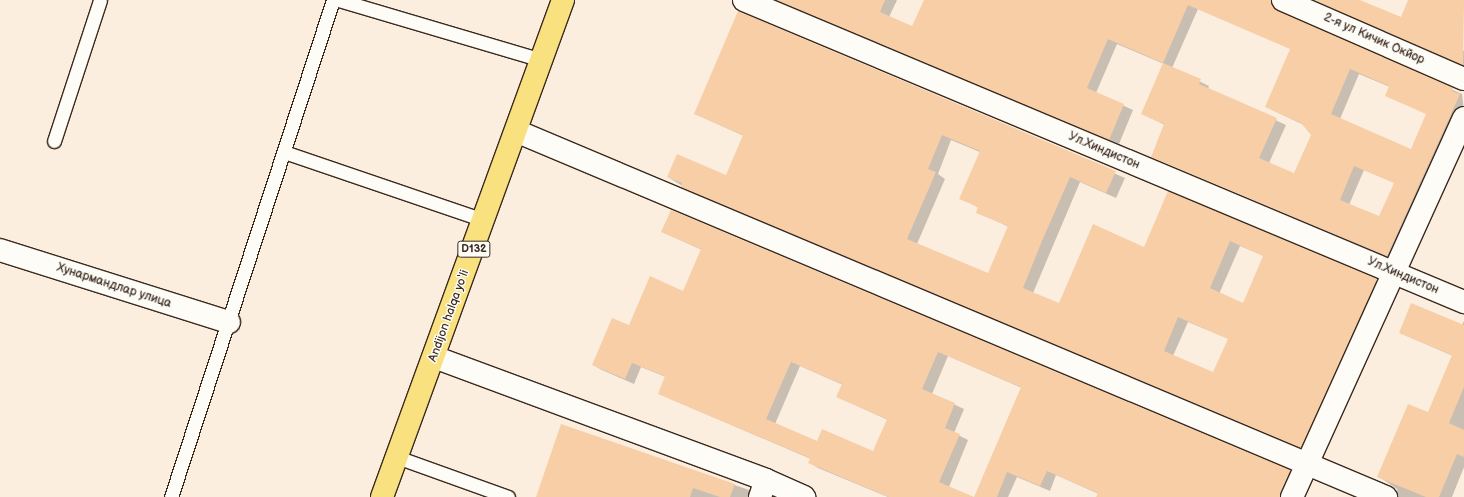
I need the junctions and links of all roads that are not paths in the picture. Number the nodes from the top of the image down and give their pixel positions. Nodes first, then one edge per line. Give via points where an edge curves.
1 (100, 0) edge
2 (333, 0) edge
3 (339, 0) edge
4 (563, 0) edge
5 (744, 0) edge
6 (1283, 0) edge
7 (542, 60) junction
8 (1464, 79) edge
9 (1464, 118) edge
10 (516, 131) junction
11 (54, 141) dead end
12 (284, 152) junction
13 (484, 220) junction
14 (0, 250) edge
15 (1395, 273) junction
16 (1464, 302) edge
17 (229, 322) junction
18 (434, 357) junction
19 (397, 457) junction
20 (1306, 463) junction
21 (763, 488) edge
22 (171, 497) edge
23 (382, 497) edge
24 (508, 497) edge
25 (804, 497) edge
26 (1292, 497) edge
27 (1386, 497) edge

1 - 11 lane
2 - 12 lane
3 - 7 lane
4 - 7 highway, Andijon halqa yo‘li / D132
5 - 15 street, Ул.Хиндистон
6 - 8 street, 2-я ул Кичик Окйор
7 - 10 highway, Andijon halqa yo‘li / D132
9 - 15 street
10 - 13 highway, Andijon halqa yo‘li / D132
10 - 20 street
12 - 13 lane
12 - 17 lane
13 - 18 highway, Andijon halqa yo‘li / D132
14 - 17 street, Хунармандлар улица
15 - 16 street, Ул.Хиндистон
15 - 20 street
17 - 22 lane
18 - 19 highway, Andijon halqa yo‘li / D132
18 - 21 street
19 - 23 highway, Andijon halqa yo‘li / D132
19 - 24 lane
20 - 26 street
20 - 27 street
21 - 25 street

